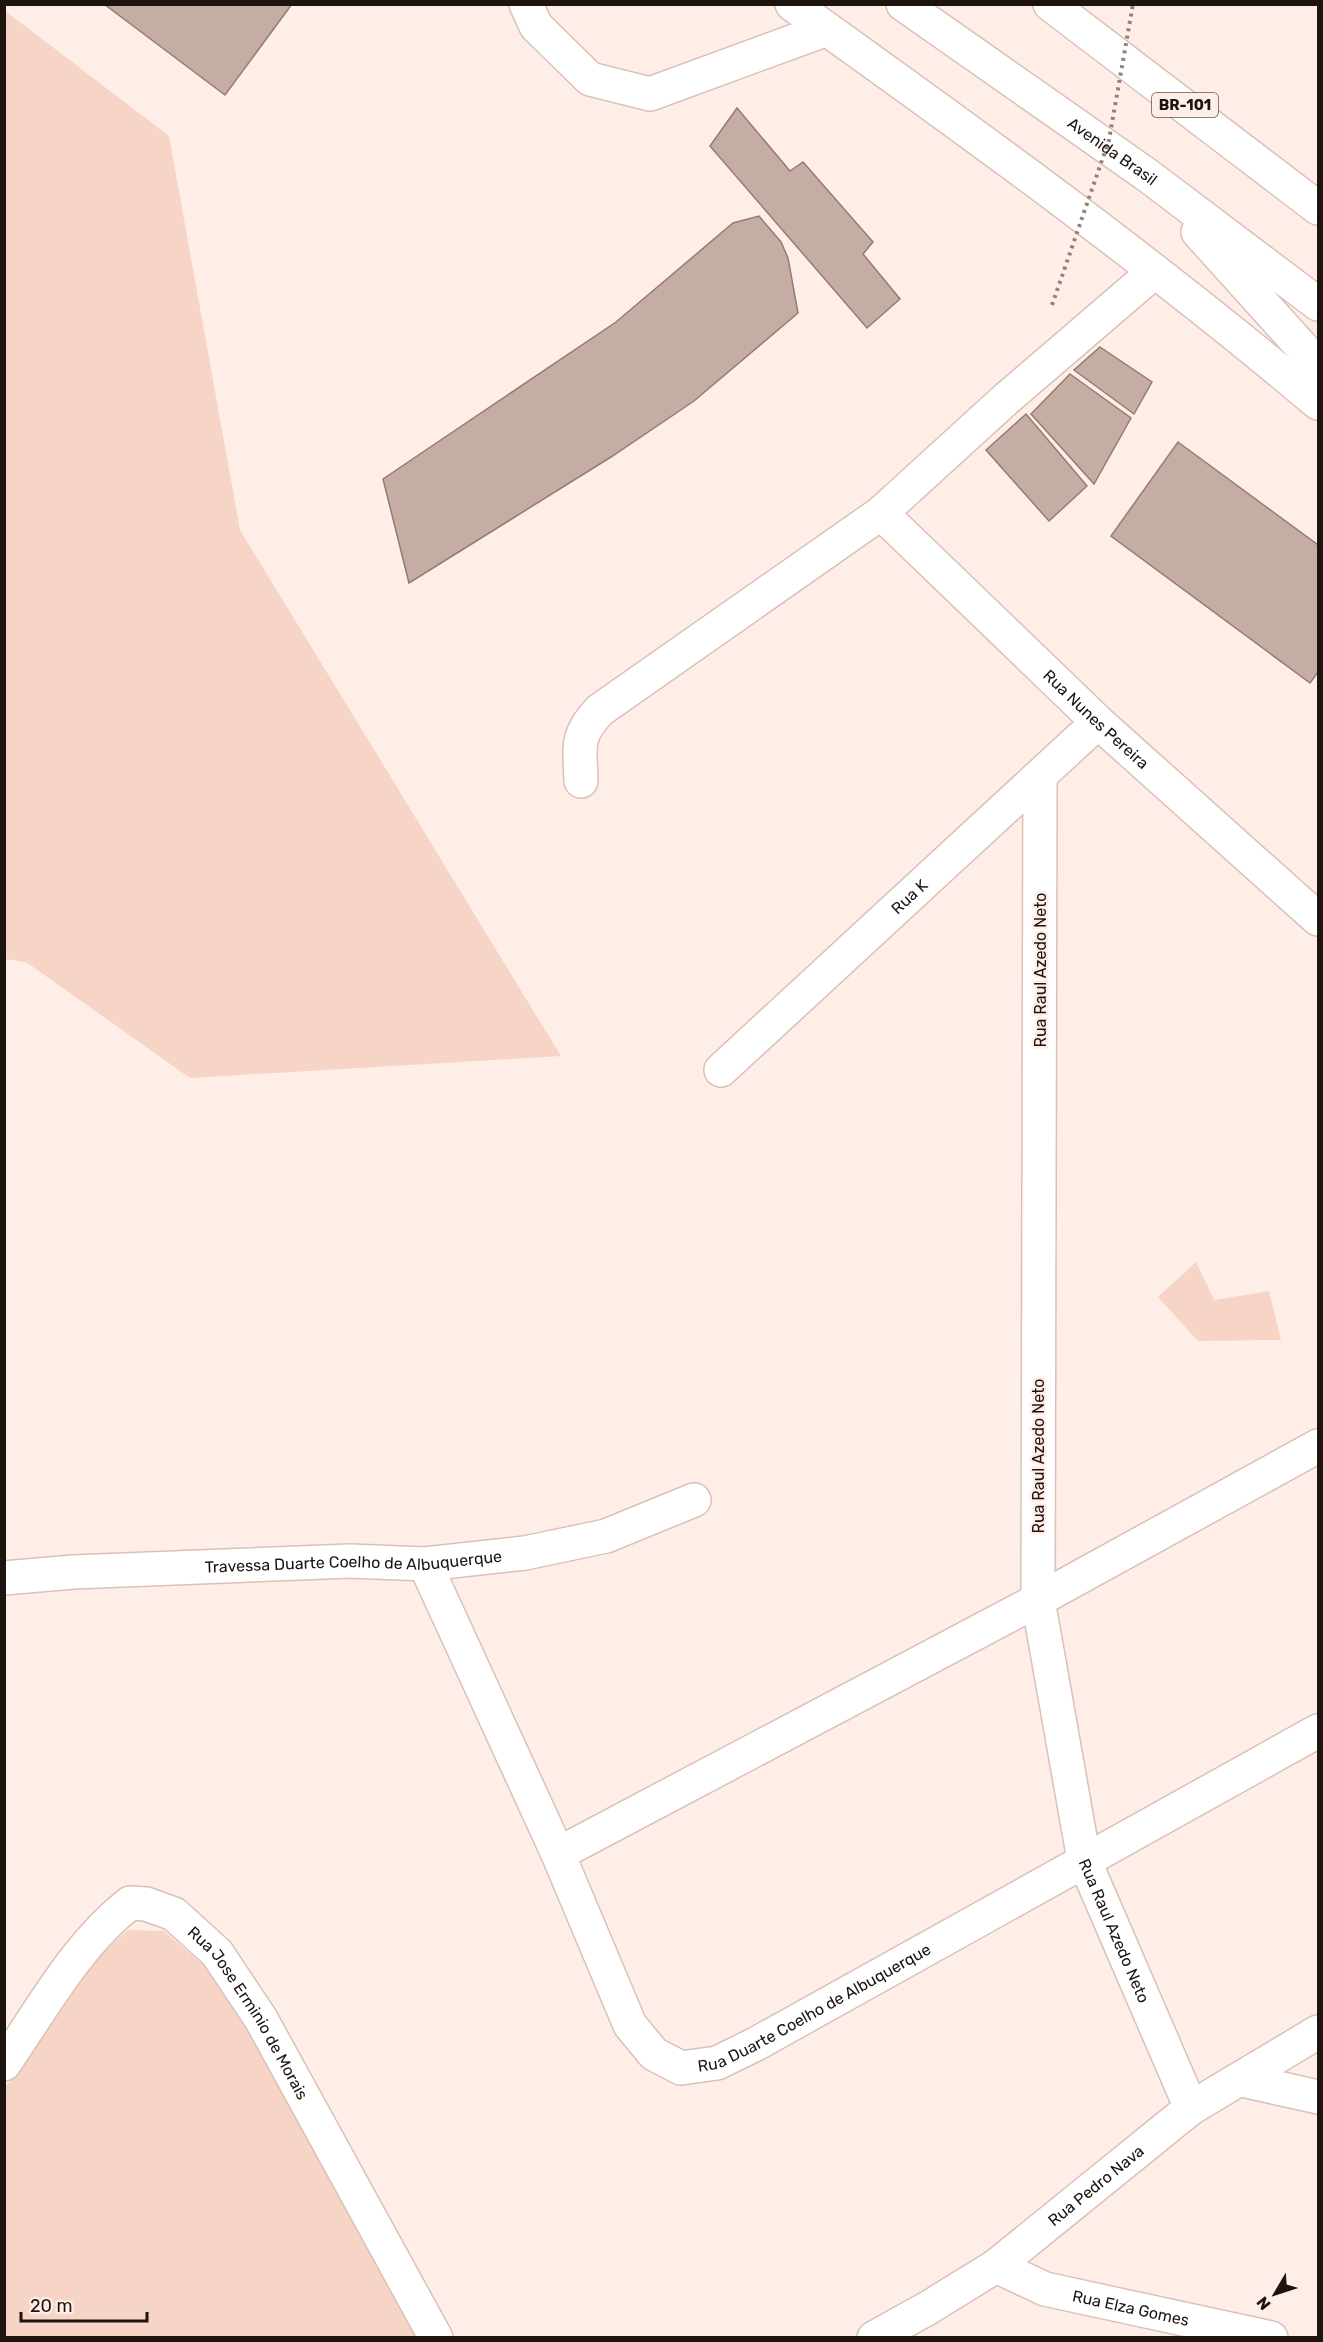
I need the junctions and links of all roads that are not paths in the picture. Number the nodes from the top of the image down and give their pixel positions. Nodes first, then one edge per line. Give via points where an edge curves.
1 (526, 4) edge
2 (792, 4) edge
3 (903, 4) edge
4 (1050, 4) edge
5 (827, 29) junction
6 (1147, 175) junction
7 (1318, 208) edge
8 (1154, 272) junction
9 (1318, 304) edge
10 (1318, 365) edge
11 (1318, 402) edge
12 (881, 513) junction
13 (1098, 722) junction
14 (1040, 777) junction
15 (582, 781) dead end
16 (1318, 919) edge
17 (721, 1070) dead end
18 (1318, 1446) edge
19 (694, 1500) dead end
20 (425, 1564) junction
21 (4, 1578) edge
22 (1038, 1600) junction
23 (1318, 1731) edge
24 (558, 1854) junction
25 (1084, 1860) junction
26 (1318, 2032) edge
27 (4, 2064) edge
28 (1242, 2080) junction
29 (1318, 2097) edge
30 (1191, 2108) junction
31 (996, 2266) junction
32 (436, 2337) edge
33 (874, 2337) edge
34 (1271, 2337) edge

1 - 5 main road via 536,26 590,79 650,94
2 - 5 main road
3 - 6 main road, Avenida Brasil
4 - 7 main road, BR-101
5 - 8 main road
6 - 9 main road, Avenida Brasil
6 - 10 main road
8 - 11 main road
8 - 12 main road
12 - 13 main road, Rua Nunes Pereira
12 - 15 main road via 600,710 585,725 580,743
13 - 14 main road, Rua K
13 - 16 main road, Rua Nunes Pereira
14 - 17 main road, Rua K
14 - 22 main road, Rua Raul Azedo Neto
18 - 22 main road
19 - 20 main road, Travessa Duarte Coelho de Albuquerque via 606,1536 525,1553
20 - 21 main road, Travessa Duarte Coelho de Albuquerque via 350,1561
20 - 24 main road, Rua Duarte Coelho de Albuquerque
22 - 24 main road
22 - 25 main road, Rua Raul Azedo Neto
23 - 25 main road, Rua Duarte Coelho de Albuquerque
24 - 25 main road, Rua Duarte Coelho de Albuquerque via 630,2025 654,2054 681,2068 717,2063 754,2045
25 - 30 main road, Rua Raul Azedo Neto
26 - 28 main road, Rua Pedro Nava
27 - 32 main road, Rua Jose Erminio de Morais via 71,1967 110,1919 130,1903 174,1914 218,1953 261,2019
28 - 29 main road
28 - 30 main road, Rua Pedro Nava
30 - 31 main road, Rua Pedro Nava
31 - 33 main road, Rua Pedro Nava
31 - 34 main road, Rua Elza Gomes via 1045,2289

